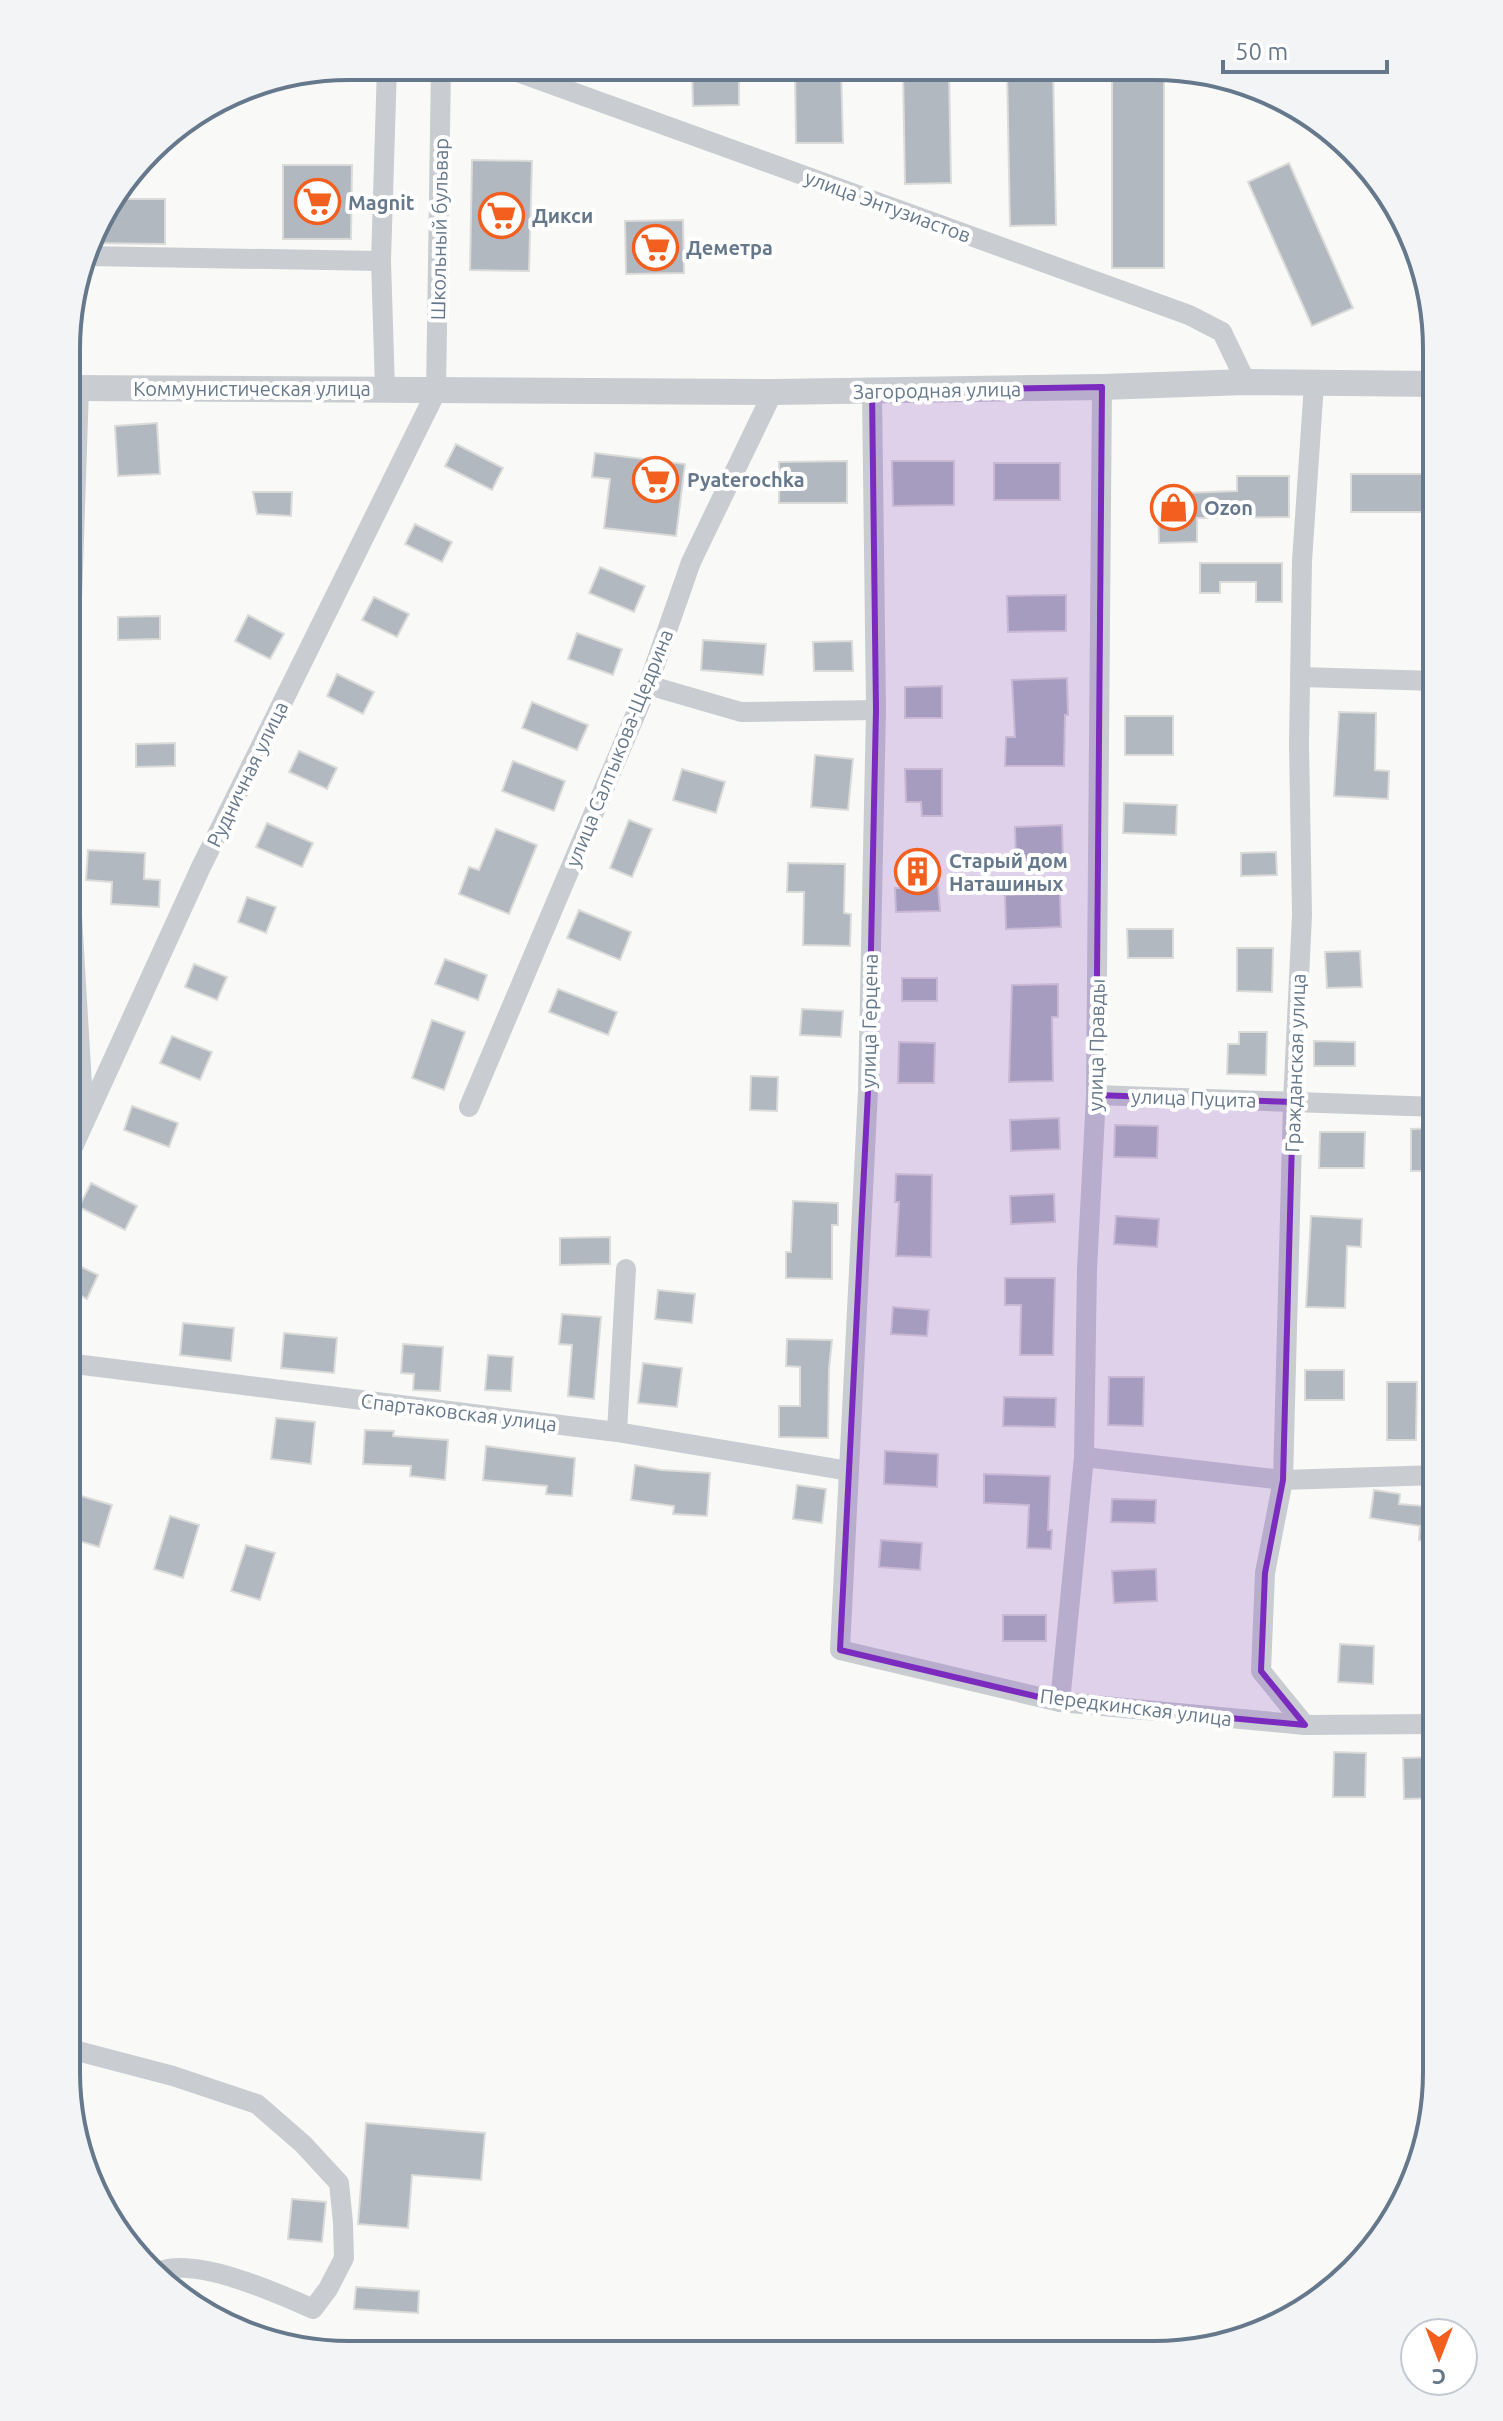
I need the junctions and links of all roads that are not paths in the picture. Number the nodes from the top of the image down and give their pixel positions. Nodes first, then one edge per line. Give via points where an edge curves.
1 (387, 80) edge
2 (441, 80) edge
3 (540, 80) edge
4 (96, 256) edge
5 (381, 261) junction
6 (1246, 382) junction
7 (1314, 384) junction
8 (1423, 384) edge
9 (1102, 387) junction
10 (80, 388) edge
11 (385, 389) junction
12 (872, 391) junction
13 (436, 392) junction
14 (773, 392) junction
15 (1300, 677) junction
16 (1423, 681) edge
17 (648, 685) junction
18 (876, 710) junction
19 (80, 1054) edge
20 (1096, 1095) junction
21 (1293, 1102) junction
22 (1423, 1106) edge
23 (469, 1107) dead end
24 (84, 1123) junction
25 (80, 1132) edge
26 (626, 1269) dead end
27 (80, 1365) edge
28 (617, 1432) junction
29 (1084, 1457) junction
30 (849, 1471) junction
31 (1422, 1475) edge
32 (1283, 1480) junction
33 (840, 1650) joint
34 (1060, 1702) junction
35 (1422, 1724) edge
36 (1305, 1725) junction
37 (80, 2052) edge
38 (167, 2269) edge

1 - 5 street
2 - 13 street, Школьный бульвар
3 - 6 street, улица Энтузиастов via 1189,315 1222,332
4 - 5 street
5 - 11 street
6 - 7 street, Загородная улица
6 - 9 street, Загородная улица
7 - 8 street, Загородная улица
7 - 15 street, Гражданская улица
9 - 12 street, Загородная улица
9 - 20 street, улица Правды
10 - 11 street, Коммунистическая улица
11 - 13 street, Коммунистическая улица
12 - 14 street, Загородная улица
12 - 18 street, улица Герцена
13 - 14 street, Загородная улица
13 - 24 street, Рудничная улица via 201,867
14 - 17 street, улица Салтыкова-Щедрина via 691,562
15 - 16 street
15 - 21 street, Гражданская улица via 1302,915
17 - 18 street via 741,712
17 - 23 street, улица Салтыкова-Щедрина
18 - 30 street, улица Герцена via 868,1091
19 - 24 street
20 - 21 street, улица Пуцита
20 - 29 street, улица Правды
21 - 22 street, улица Пуцита
21 - 32 street, Гражданская улица
24 - 25 street, Рудничная улица
26 - 28 street
27 - 28 street, Спартаковская улица
28 - 30 street, Спартаковская улица
29 - 32 street
29 - 34 street, улица Правды
30 - 33 street, улица Герцена
31 - 32 street
32 - 36 street, Гражданская улица via 1265,1573 1261,1671
33 - 34 street, Передкинская улица
34 - 36 street, Передкинская улица
35 - 36 street, Передкинская улица
37 - 38 street via 257,2104 339,2183 344,2258 313,2309 212,2271

